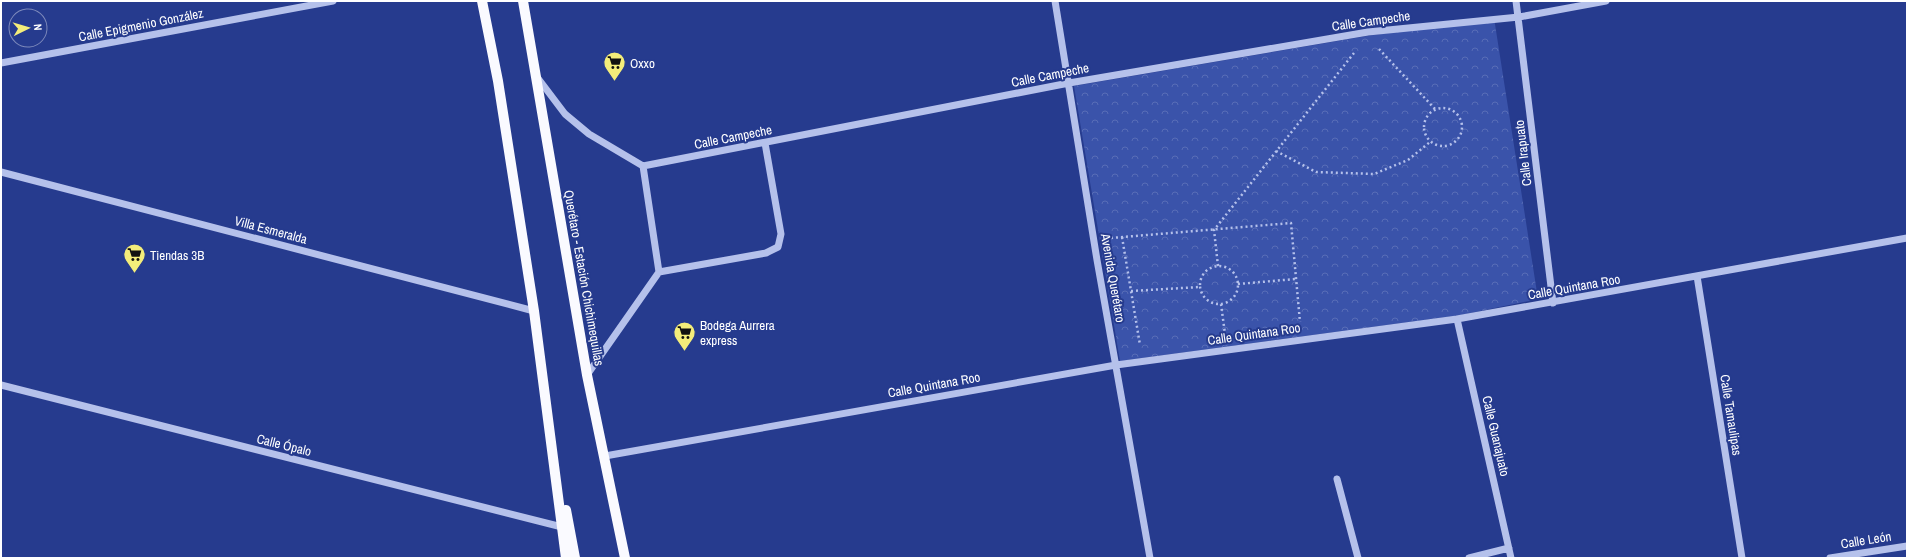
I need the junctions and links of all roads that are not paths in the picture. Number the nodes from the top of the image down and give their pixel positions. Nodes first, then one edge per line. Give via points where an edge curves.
1 (333, 1) edge
2 (482, 1) edge
3 (523, 1) edge
4 (1055, 1) edge
5 (1516, 1) edge
6 (1606, 1) edge
7 (1519, 17) junction
8 (1, 63) edge
9 (536, 75) junction
10 (1069, 83) junction
11 (765, 143) junction
12 (643, 166) junction
13 (1, 172) edge
14 (1907, 238) edge
15 (659, 272) junction
16 (1696, 276) junction
17 (1553, 303) junction
18 (534, 311) junction
19 (1457, 319) junction
20 (1116, 365) junction
21 (587, 375) junction
22 (1, 385) edge
23 (549, 422) junction
24 (605, 456) junction
25 (1337, 479) dead end
26 (562, 527) junction
27 (1907, 546) edge
28 (1509, 548) junction
29 (566, 558) edge
30 (575, 558) edge
31 (624, 558) edge
32 (1150, 558) edge
33 (1358, 558) edge
34 (1469, 558) edge
35 (1511, 558) edge
36 (1742, 558) edge
37 (1830, 558) edge

1 - 8 street, Calle Epigmenio González
2 - 18 main road via 498,81
3 - 9 main road, Querétaro - Estación Chichimequillas
4 - 10 street, Avenida Querétaro
5 - 7 street, Calle Irapuato
6 - 7 street, Calle Campeche
7 - 10 street, Calle Campeche via 1368,32
7 - 17 street, Calle Irapuato
9 - 12 street via 565,114 589,134
9 - 21 main road, Querétaro - Estación Chichimequillas
10 - 11 street, Calle Campeche
10 - 20 street, Avenida Querétaro
11 - 12 street, Calle Campeche
11 - 15 street via 781,234 778,246 766,253
12 - 15 street
13 - 18 street, Villa Esmeralda
14 - 16 street, Calle Quintana Roo
15 - 21 street
16 - 17 street, Calle Quintana Roo
16 - 36 street, Calle Tamaulipas
17 - 19 street, Calle Quintana Roo
18 - 23 main road
19 - 20 street, Calle Quintana Roo
19 - 28 street, Calle Guanajuato
20 - 24 street, Calle Quintana Roo
20 - 32 street, Avenida Querétaro
21 - 24 main road, Querétaro - Estación Chichimequillas
22 - 26 street, Calle Ópalo
23 - 26 main road
23 - 30 main road
24 - 31 main road, Querétaro - Estación Chichimequillas
25 - 33 street
26 - 29 main road
27 - 37 street, Calle León
28 - 34 street
28 - 35 street, Calle Guanajuato

